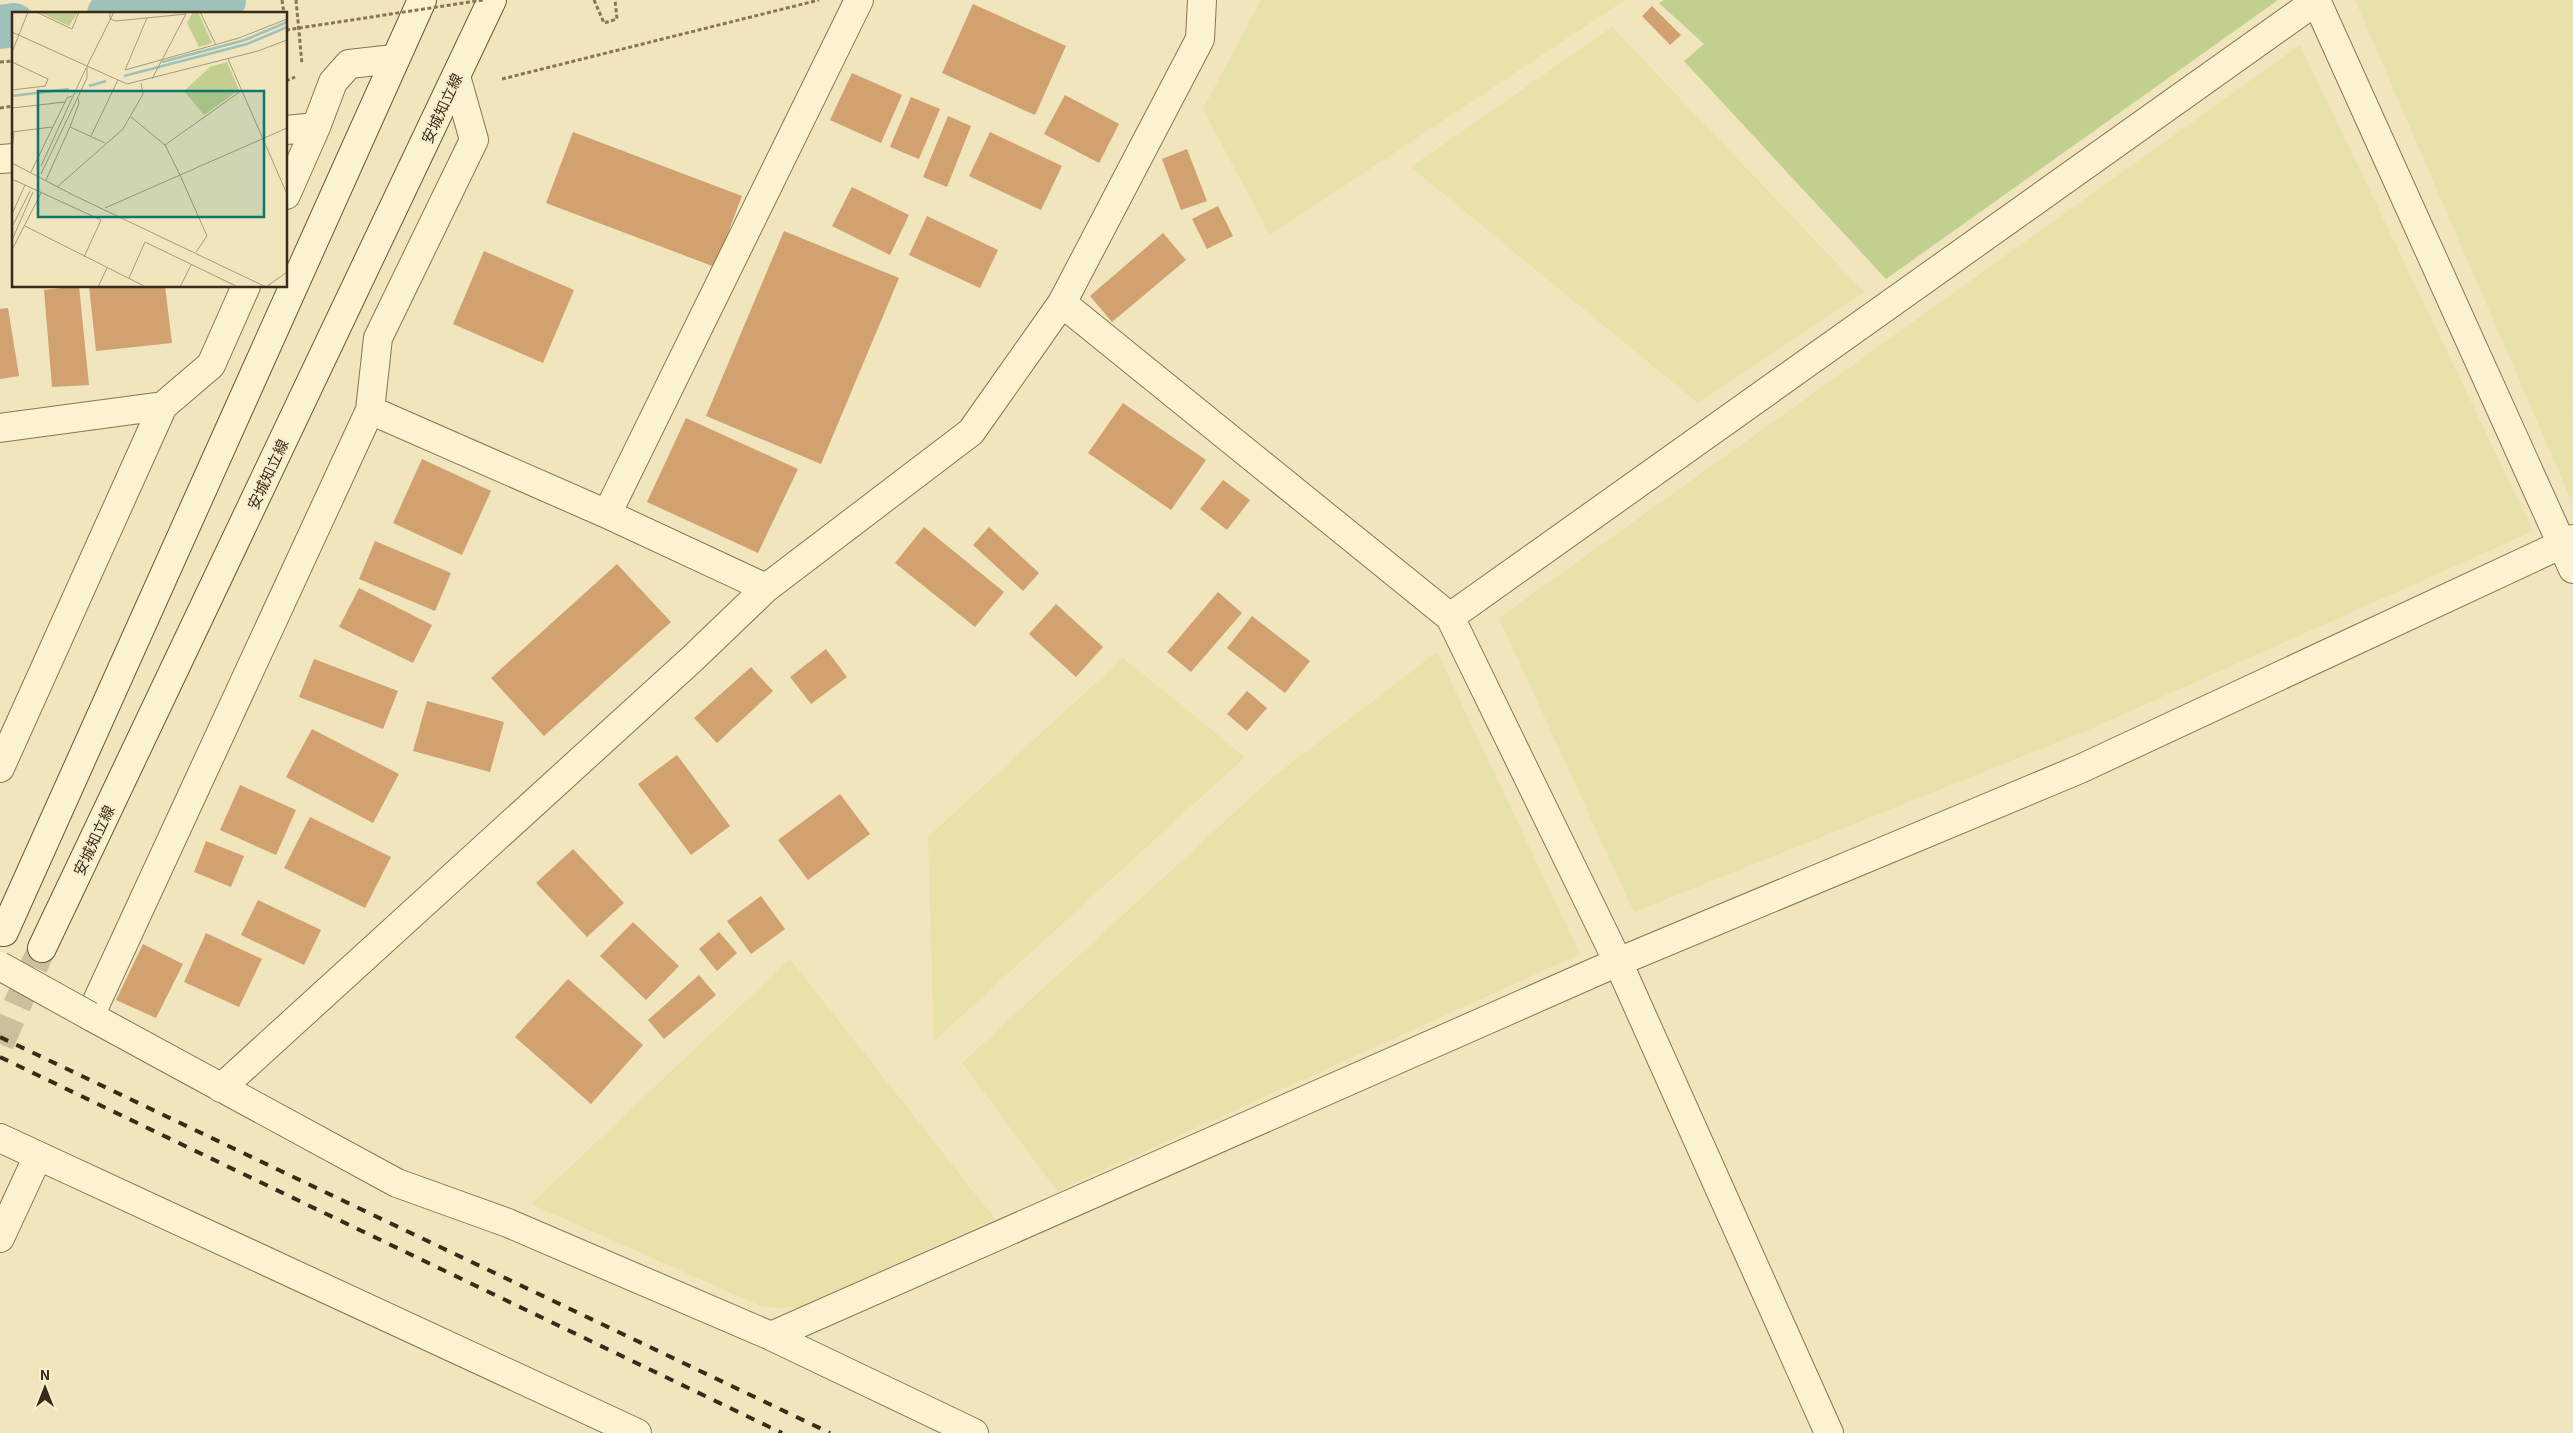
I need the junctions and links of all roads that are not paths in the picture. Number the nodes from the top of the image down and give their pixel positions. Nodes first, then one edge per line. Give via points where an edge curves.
1 (422, 0) edge
2 (492, 0) edge
3 (859, 0) edge
4 (1202, 0) edge
5 (2316, 1) edge
6 (394, 59) junction
7 (456, 76) junction
8 (316, 127) junction
9 (288, 130) edge
10 (288, 190) edge
11 (245, 288) edge
12 (1062, 303) junction
13 (162, 406) junction
14 (370, 410) junction
15 (0, 428) edge
16 (607, 514) junction
17 (2567, 542) edge
18 (2573, 569) edge
19 (766, 588) junction
20 (1450, 617) junction
21 (0, 768) edge
22 (4, 932) dead end
23 (42, 948) tunnel mouth
24 (1618, 962) junction
25 (0, 966) edge
26 (90, 1016) junction
27 (221, 1088) junction
28 (0, 1138) edge
29 (38, 1156) junction
30 (0, 1238) edge
31 (771, 1336) junction
32 (637, 1433) edge
33 (974, 1433) edge
34 (1829, 1433) edge

1 - 6 street
2 - 7 street, 安城知立線
3 - 16 street
4 - 12 street via 1200,38
5 - 17 street
5 - 20 street
6 - 8 street via 349,64 333,82
6 - 22 street
7 - 14 street via 474,140 378,338
7 - 23 street, 安城知立線
8 - 9 street
8 - 10 street
11 - 13 street via 211,365
12 - 19 street via 971,432
12 - 20 street
13 - 15 street
13 - 21 street
14 - 16 street
14 - 26 street
16 - 19 street
17 - 18 street
17 - 24 street via 2080,769
19 - 27 street
20 - 24 street
24 - 31 street
24 - 34 street
25 - 26 street, bridge
26 - 27 street
27 - 31 street via 397,1184 508,1223
28 - 29 street
29 - 30 street
29 - 32 street
31 - 33 street

